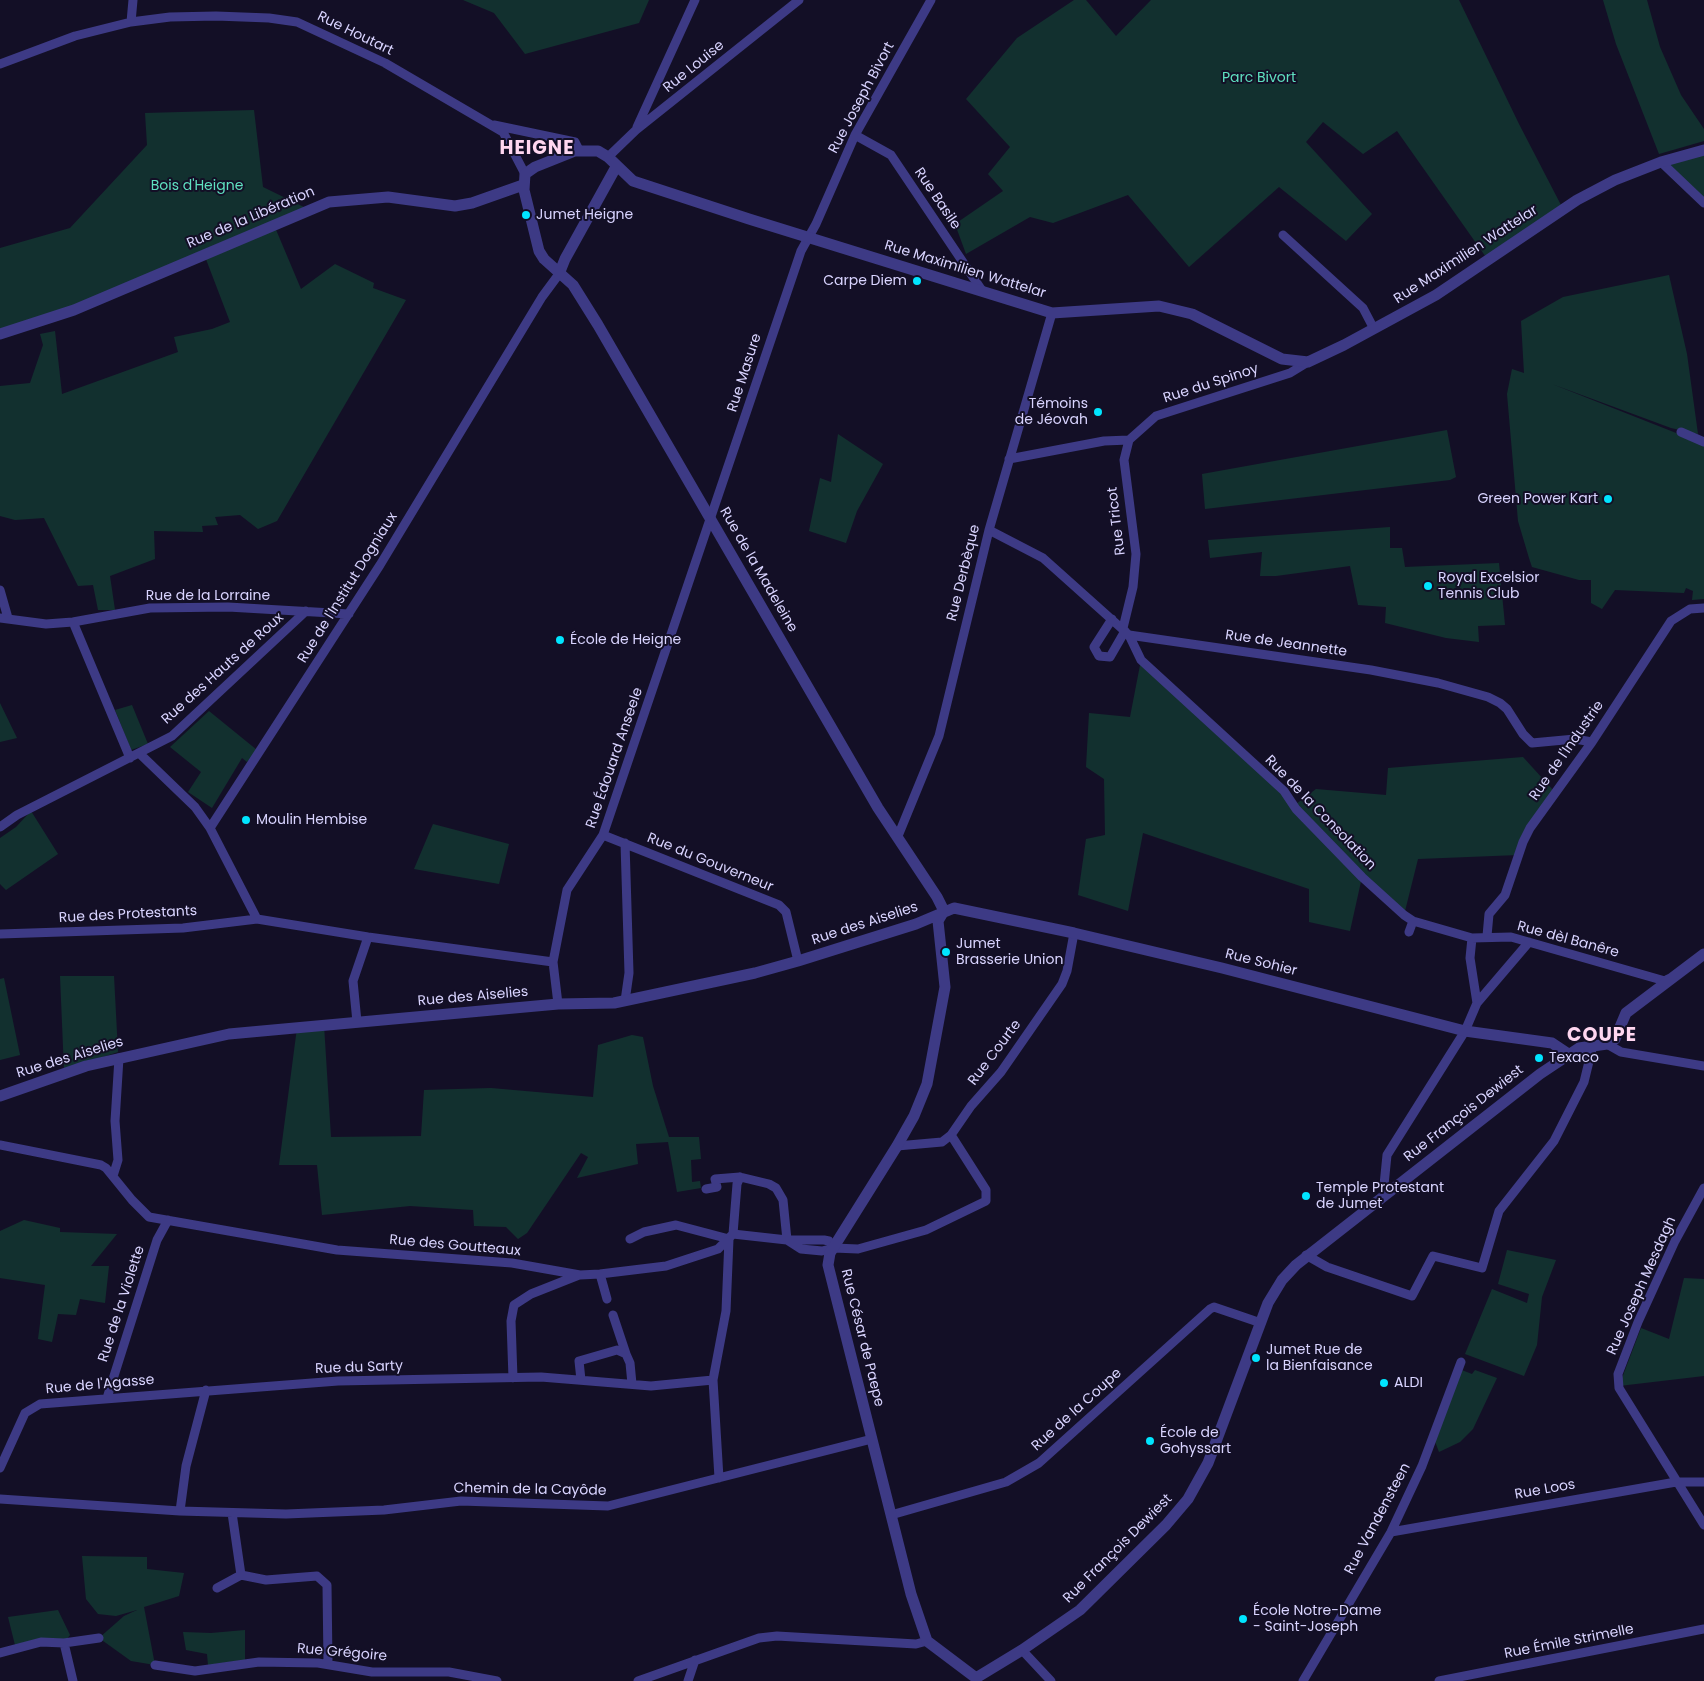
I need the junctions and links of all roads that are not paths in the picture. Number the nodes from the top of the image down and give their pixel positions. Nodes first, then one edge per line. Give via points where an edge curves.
1 (133, 0) edge
2 (695, 0) edge
3 (799, 0) edge
4 (931, 0) edge
5 (131, 22) junction
6 (0, 64) edge
7 (490, 124) junction
8 (636, 130) junction
9 (855, 135) junction
10 (579, 150) junction
11 (1704, 150) edge
12 (608, 157) junction
13 (1660, 162) junction
14 (616, 167) junction
15 (524, 179) junction
16 (1704, 203) edge
17 (1283, 234) dead end
18 (809, 238) junction
19 (539, 251) junction
20 (565, 258) junction
21 (559, 274) junction
22 (983, 292) junction
23 (1052, 313) junction
24 (1374, 329) junction
25 (0, 334) edge
26 (1308, 362) junction
27 (1681, 432) dead end
28 (1129, 440) junction
29 (1704, 442) edge
30 (1009, 458) junction
31 (711, 518) junction
32 (989, 530) junction
33 (0, 590) edge
34 (1704, 608) edge
35 (306, 611) junction
36 (349, 614) junction
37 (4, 618) edge
38 (1112, 618) junction
39 (73, 622) junction
40 (1125, 632) junction
41 (1592, 742) junction
42 (140, 753) junction
43 (130, 758) junction
44 (0, 827) edge
45 (210, 828) junction
46 (604, 835) junction
47 (898, 836) junction
48 (625, 843) junction
49 (944, 911) junction
50 (257, 919) junction
51 (1413, 921) junction
52 (1409, 932) dead end
53 (1074, 933) junction
54 (0, 934) edge
55 (1488, 936) junction
56 (368, 937) junction
57 (1472, 938) junction
58 (1529, 942) junction
59 (1704, 954) edge
60 (798, 961) junction
61 (553, 962) junction
62 (1668, 980) junction
63 (625, 1001) junction
64 (1477, 1003) junction
65 (558, 1004) junction
66 (357, 1022) junction
67 (1465, 1031) junction
68 (1607, 1044) junction
69 (1593, 1045) junction
70 (1570, 1054) junction
71 (119, 1058) junction
72 (1704, 1066) edge
73 (0, 1096) edge
74 (950, 1135) junction
75 (0, 1145) edge
76 (897, 1146) junction
77 (113, 1176) junction
78 (740, 1177) junction
79 (1704, 1188) edge
80 (706, 1189) dead end
81 (1387, 1193) junction
82 (168, 1220) junction
83 (731, 1237) junction
84 (630, 1239) dead end
85 (787, 1240) junction
86 (834, 1248) junction
87 (1306, 1256) junction
88 (600, 1274) junction
89 (580, 1275) junction
90 (607, 1299) dead end
91 (613, 1315) dead end
92 (1261, 1323) junction
93 (626, 1354) junction
94 (1461, 1362) dead end
95 (513, 1378) junction
96 (581, 1380) junction
97 (713, 1380) junction
98 (632, 1384) junction
99 (206, 1390) junction
100 (107, 1398) junction
101 (872, 1439) junction
102 (1, 1465) edge
103 (719, 1478) junction
104 (1676, 1482) junction
105 (1704, 1482) edge
106 (0, 1498) edge
107 (180, 1511) junction
108 (232, 1512) junction
109 (891, 1515) junction
110 (1704, 1525) edge
111 (1390, 1532) junction
112 (241, 1575) junction
113 (217, 1588) dead end
114 (1704, 1629) edge
115 (99, 1638) dead end
116 (927, 1641) junction
117 (64, 1643) junction
118 (1022, 1650) junction
119 (0, 1653) edge
120 (695, 1660) junction
121 (328, 1664) junction
122 (155, 1665) dead end
123 (976, 1680) edge
124 (73, 1681) edge
125 (497, 1681) edge
126 (638, 1681) edge
127 (688, 1681) edge
128 (1051, 1681) edge
129 (1304, 1681) edge
130 (1439, 1681) edge

1 - 5 street
2 - 8 street
3 - 8 street, Rue Louise
4 - 9 street, Rue Joseph Bivort
5 - 6 street, Rue Houtart via 75,36
5 - 7 street, Rue Houtart via 216,16 297,22 385,63
7 - 10 street via 575,142
7 - 15 street, Rue Houtart via 503,132
8 - 12 street, Rue Louise
9 - 18 street, Rue Joseph Bivort
9 - 22 street, Rue Basile via 891,155
10 - 12 street via 598,151
10 - 15 street, Rue de la Libération via 535,167
11 - 13 street, Rue Maximilien Wattelar
12 - 14 street, Rue Maximilien Wattelar
13 - 16 street
13 - 24 street, Rue Maximilien Wattelar via 1615,180 1578,200 1436,295
14 - 18 street, Rue Maximilien Wattelar via 633,181
14 - 20 street
15 - 19 street, Rue de la Madeleine
15 - 25 street, Rue de la Libération via 472,203 454,206 388,197 329,202 74,310
17 - 24 street via 1363,308
18 - 22 street, Rue Maximilien Wattelar
18 - 31 street, Rue Masure via 798,260
19 - 20 street via 547,259
19 - 21 street, Rue de la Madeleine via 546,263
20 - 21 street
21 - 31 street, Rue de la Madeleine via 573,285 598,325
21 - 36 street, Rue de l'Institut Dogniaux
22 - 23 street, Rue Maximilien Wattelar
23 - 26 street, Rue Maximilien Wattelar via 1159,306 1192,314 1282,359
23 - 30 street, Rue Derbèque
24 - 26 street, Rue Maximilien Wattelar
26 - 28 street, Rue du Spinoy via 1290,373 1156,416
27 - 29 street
28 - 30 street via 1104,441
28 - 40 street, Rue Tricot via 1124,460 1136,554
30 - 32 street, Rue Derbèque
31 - 46 street, Rue Édouard Anseele
31 - 47 street, Rue de la Madeleine via 872,799
32 - 38 street via 1043,558
32 - 47 street, Rue Derbèque via 939,736
33 - 37 street, Rue de la Lorraine
34 - 41 street, Rue de l'Industrie via 1690,609 1671,621
35 - 36 street, Rue de la Lorraine
35 - 39 street, Rue de la Lorraine via 154,608
35 - 42 street, Rue des Hauts de Roux via 172,736
36 - 45 street, Rue de l'Institut Dogniaux
37 - 39 street, Rue de la Lorraine via 46,624
38 - 40 street
38 - 40 street, Rue Tricot via 1094,647 1099,656 1110,657
39 - 43 street
40 - 41 street, Rue de Jeannette via 1438,683 1500,703 1532,743 1576,739
40 - 51 street, Rue de la Consolation via 1141,660 1284,791 1296,809 1362,877
41 - 55 street, Rue de l'Industrie via 1530,828 1505,895 1489,914
42 - 43 street, Rue des Hauts de Roux
42 - 45 street via 195,807
43 - 44 street, Rue des Hauts de Roux via 17,814
45 - 50 street
46 - 48 street, Rue du Gouverneur
46 - 61 street, Rue Édouard Anseele via 567,890
47 - 49 street, Rue de la Madeleine
48 - 60 street, Rue du Gouverneur via 778,905 786,912
48 - 63 street via 629,973
49 - 53 street, Rue Sohier via 954,908 970,910
49 - 60 street, Rue des Aiselies via 916,924
49 - 76 street, Rue César de Paepe via 938,921 945,987 933,1064 918,1108
50 - 54 street, Rue des Protestants via 183,928
50 - 56 street, Rue des Protestants
51 - 52 street
51 - 57 street, Rue dèl Banêre
53 - 67 street, Rue Sohier
53 - 74 street, Rue Courte via 1062,984 1001,1072
55 - 57 street, Rue dèl Banêre
55 - 58 street, Rue dèl Banêre
56 - 61 street, Rue des Protestants
56 - 66 street via 353,981
57 - 64 street via 1470,958
58 - 62 street, Rue dèl Banêre
58 - 64 street
59 - 62 street
60 - 63 street, Rue des Aiselies
61 - 65 street, Rue Édouard Anseele
62 - 68 street via 1626,1013 1615,1039
63 - 65 street, Rue des Aiselies
64 - 67 street
65 - 66 street, Rue des Aiselies
66 - 71 street, Rue des Aiselies via 229,1034
67 - 70 street, Rue Sohier via 1552,1043
67 - 81 street via 1387,1155 1384,1185
68 - 69 street, Rue François Dewiest
68 - 72 street via 1621,1052
69 - 70 street, Rue François Dewiest
69 - 87 street via 1584,1082 1554,1141 1499,1211 1482,1268 1433,1256 1412,1296 1327,1267
70 - 81 street, Rue François Dewiest
71 - 73 street, Rue des Aiselies
71 - 77 street via 115,1121 118,1160
74 - 76 street via 942,1142
74 - 86 street via 986,1190 986,1201 905,1237 858,1249
75 - 77 street, Rue des Goutteaux via 101,1165
76 - 86 street, Rue César de Paepe
77 - 82 street, Rue des Goutteaux via 149,1217
78 - 80 street via 716,1179 717,1187
78 - 83 street
78 - 85 street via 776,1188 783,1200
79 - 104 street, Rue Joseph Mesdagh via 1638,1322 1618,1374 1619,1388
81 - 87 street, Rue François Dewiest
82 - 89 street, Rue des Goutteaux via 337,1250 512,1264
82 - 100 street, Rue de la Violette via 157,1240
83 - 84 street via 676,1225 644,1232
83 - 85 street
83 - 88 street, Rue des Goutteaux via 718,1249 666,1266
83 - 97 street via 726,1311
85 - 86 street via 824,1240
86 - 101 street, Rue César de Paepe via 829,1257 829,1270
87 - 92 street, Rue François Dewiest via 1282,1280
88 - 89 street, Rue des Goutteaux
88 - 90 street
89 - 95 street via 531,1294 514,1305 511,1321
91 - 93 street
92 - 109 street, Rue de la Coupe via 1214,1307 1210,1309 1040,1463 1006,1482
92 - 118 street, Rue François Dewiest via 1208,1463 1188,1499 1166,1526 1080,1610
93 - 96 street via 617,1350 579,1361
93 - 98 street
94 - 111 street, Rue Vandensteen via 1422,1466
95 - 96 street, Rue du Sarty
95 - 99 street, Rue du Sarty via 338,1381
96 - 98 street, Rue du Sarty
97 - 98 street, Rue du Sarty via 651,1386
97 - 103 street
99 - 100 street, Rue de l'Agasse
99 - 107 street via 186,1466
100 - 102 street, Rue de l'Agasse via 40,1404 25,1412
101 - 103 street, Chemin de la Cayôde
101 - 109 street, Rue César de Paepe
103 - 108 street, Chemin de la Cayôde via 608,1506 461,1501 384,1510 286,1514
104 - 105 street, Rue Loos
104 - 110 street, Rue Joseph Mesdagh
104 - 111 street, Rue Loos
106 - 107 street, Chemin de la Cayôde
107 - 108 street, Chemin de la Cayôde
108 - 112 street
109 - 116 street, Rue César de Paepe
111 - 129 street, Rue Vandensteen
112 - 113 street
112 - 121 street via 266,1580 317,1576 327,1585
114 - 130 street, Rue Émile Strimelle
115 - 117 street
116 - 120 street via 916,1644 776,1636 760,1638
116 - 123 street
117 - 119 street via 41,1642
117 - 124 street
118 - 123 street, Rue François Dewiest
118 - 128 street
120 - 126 street
120 - 127 street
121 - 122 street, Rue Grégoire via 259,1662 195,1671
121 - 125 street, Rue Grégoire via 372,1672 449,1672

